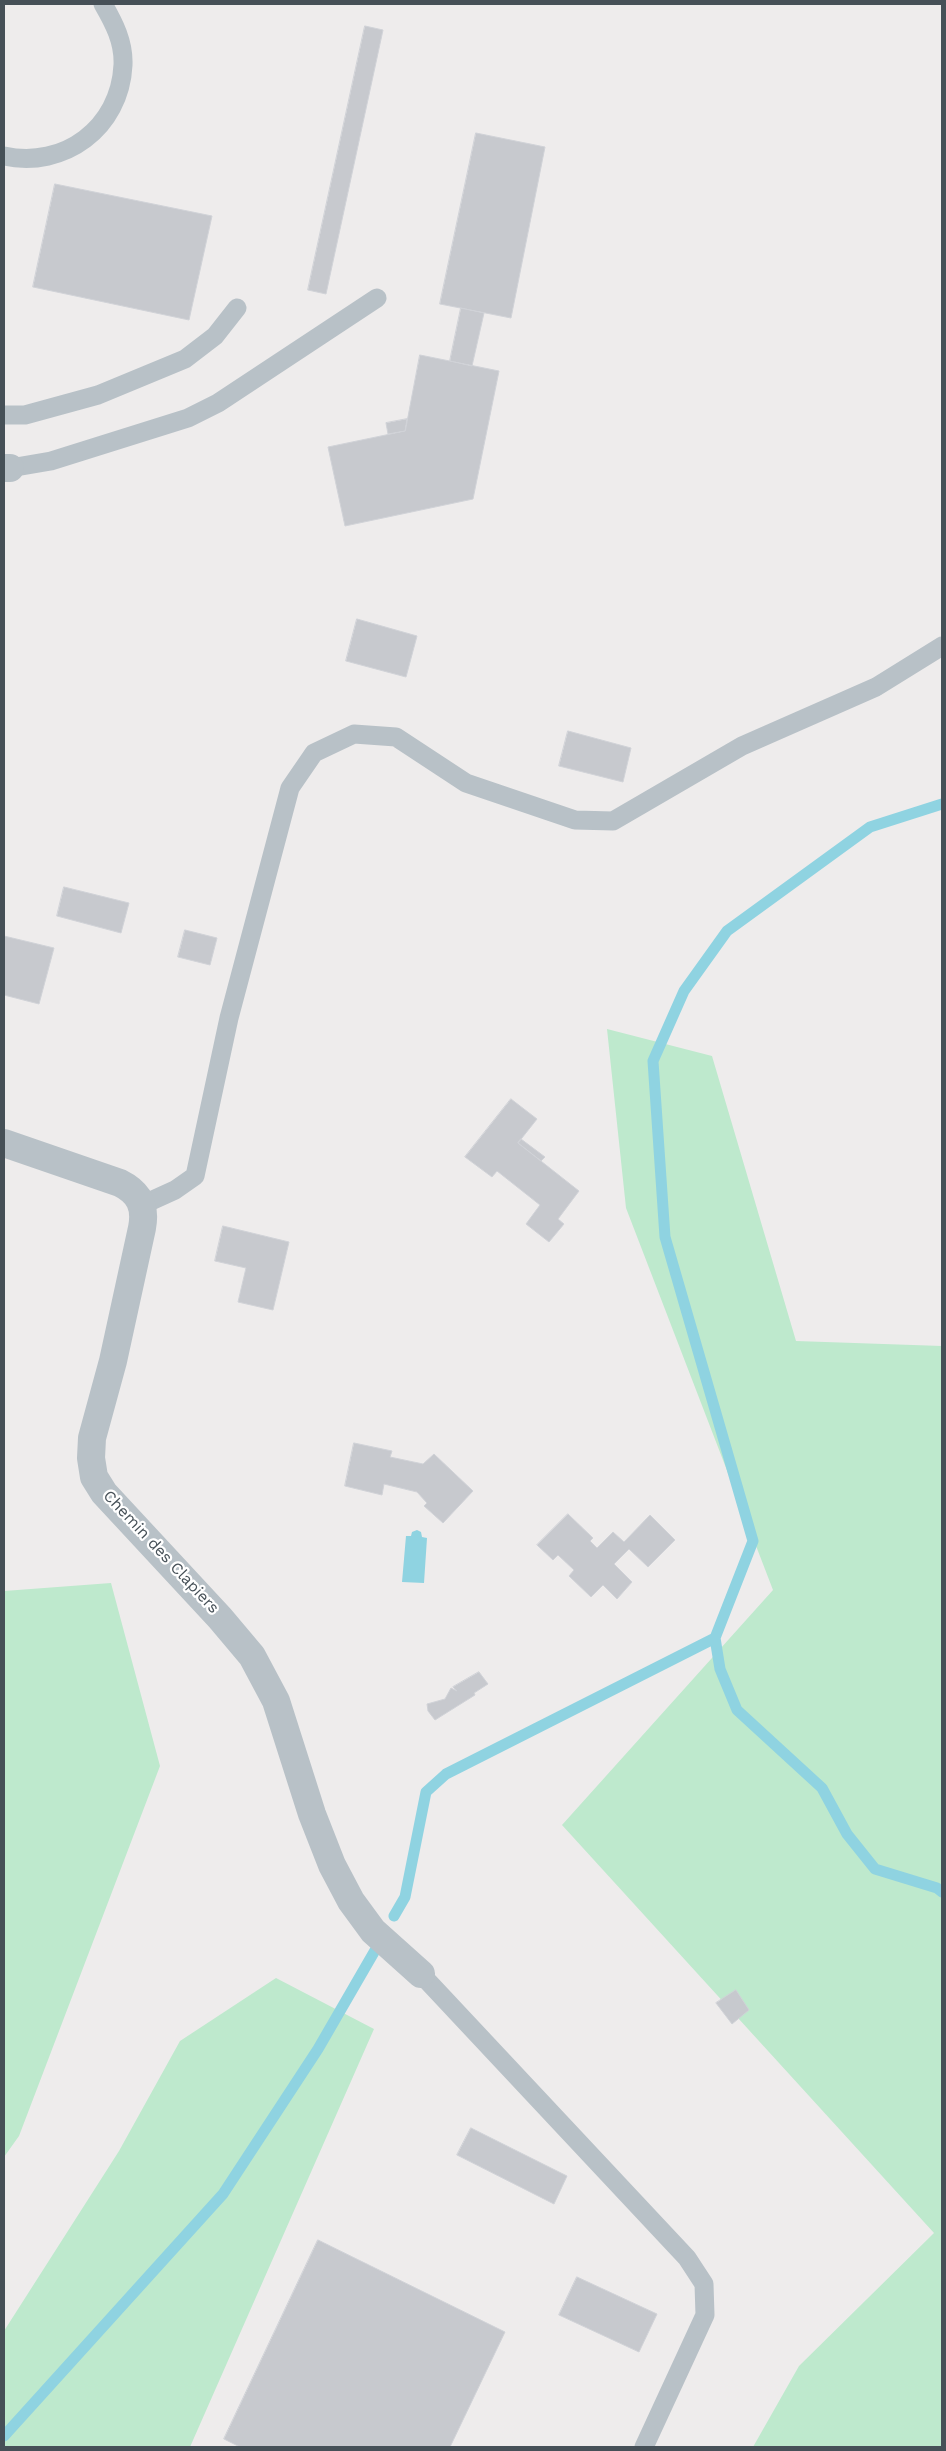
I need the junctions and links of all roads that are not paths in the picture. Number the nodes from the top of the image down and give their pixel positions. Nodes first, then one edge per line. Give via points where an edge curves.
1 (103, 4) edge
2 (4, 156) edge
3 (377, 298) dead end
4 (236, 308) dead end
5 (4, 415) edge
6 (7, 468) edge
7 (942, 646) edge
8 (4, 1143) edge
9 (142, 1205) junction
10 (421, 1974) joint
11 (644, 2447) edge

1 - 2 lane via 119,33 124,64 118,94 104,121 82,143 53,156 23,160
3 - 6 lane via 218,403 188,418 51,461
4 - 5 lane via 215,336 185,359 98,395 25,415
7 - 9 lane via 876,686 742,746 613,821 575,820 466,783 396,737 354,734 314,753 290,788 229,1018 195,1176 175,1190
8 - 9 street via 120,1183 134,1190
9 - 10 street, Chemin des Clapiers via 145,1215 113,1361 92,1438 94,1477 104,1493 252,1656 276,1701 332,1866 351,1901 373,1931
10 - 11 lane via 687,2258 704,2284 705,2315

